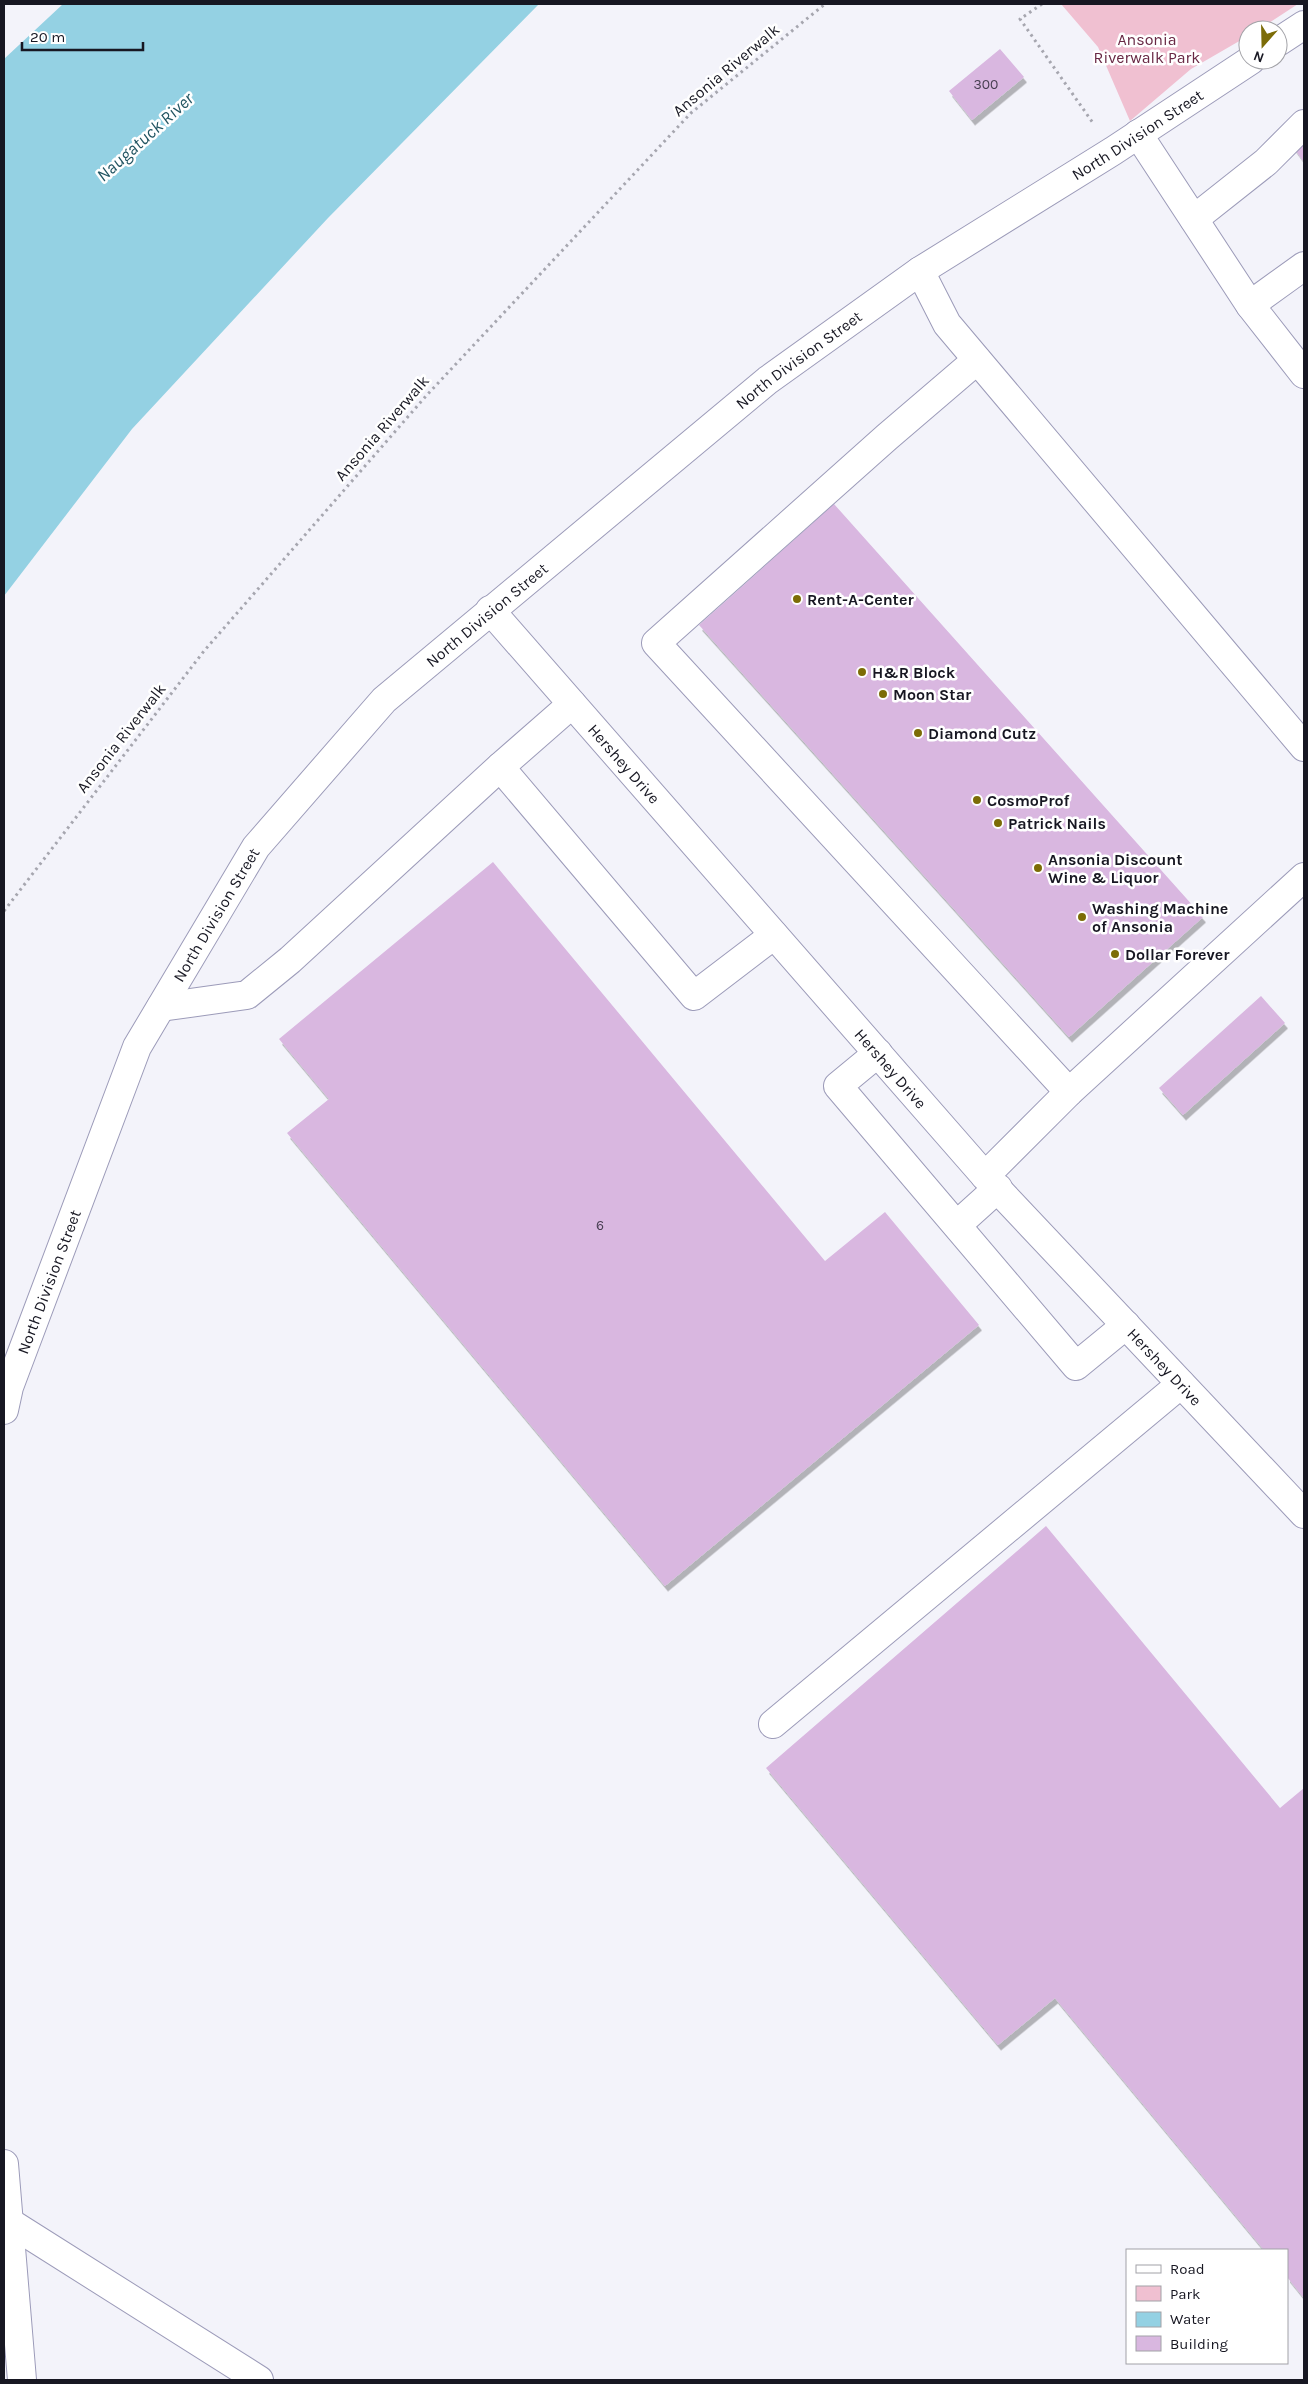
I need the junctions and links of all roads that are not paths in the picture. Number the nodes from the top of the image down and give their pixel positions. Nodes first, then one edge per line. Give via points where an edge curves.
1 (1304, 25) edge
2 (1288, 35) edge
3 (1238, 68) edge
4 (1304, 124) edge
5 (1138, 134) junction
6 (1194, 219) junction
7 (1304, 266) edge
8 (920, 271) junction
9 (1250, 305) junction
10 (977, 360) junction
11 (1304, 374) edge
12 (490, 610) junction
13 (572, 704) junction
14 (1304, 747) edge
15 (500, 767) junction
16 (1304, 877) edge
17 (774, 935) junction
18 (161, 1008) junction
19 (878, 1053) junction
20 (1069, 1092) junction
21 (992, 1182) junction
22 (957, 1225) junction
23 (1126, 1325) junction
24 (1181, 1384) junction
25 (4, 1410) edge
26 (1304, 1514) edge
27 (774, 1724) dead end
28 (4, 2164) edge
29 (9, 2222) junction
30 (22, 2380) edge
31 (259, 2380) edge

1 - 2 street
3 - 5 street, North Division Street
4 - 6 street via 1266,162
5 - 6 street
5 - 8 street, North Division Street
6 - 9 street
7 - 9 street
8 - 10 street via 947,324
8 - 12 street, North Division Street via 768,380
9 - 11 street
10 - 14 street
10 - 20 street via 656,643
12 - 13 street, Hershey Drive
12 - 18 street, North Division Street via 384,700 256,847
13 - 15 street
13 - 17 street, Hershey Drive
15 - 17 street via 694,996
15 - 18 street via 290,960 247,995
16 - 20 street
17 - 19 street, Hershey Drive
18 - 25 street, North Division Street via 137,1047 9,1387
19 - 21 street, Hershey Drive
19 - 22 street via 838,1086
20 - 21 street
21 - 22 street
21 - 23 street, Hershey Drive
22 - 23 street via 1076,1366
23 - 24 street, Hershey Drive
24 - 26 street, Hershey Drive
24 - 27 street
28 - 29 street
29 - 30 street
29 - 31 street

